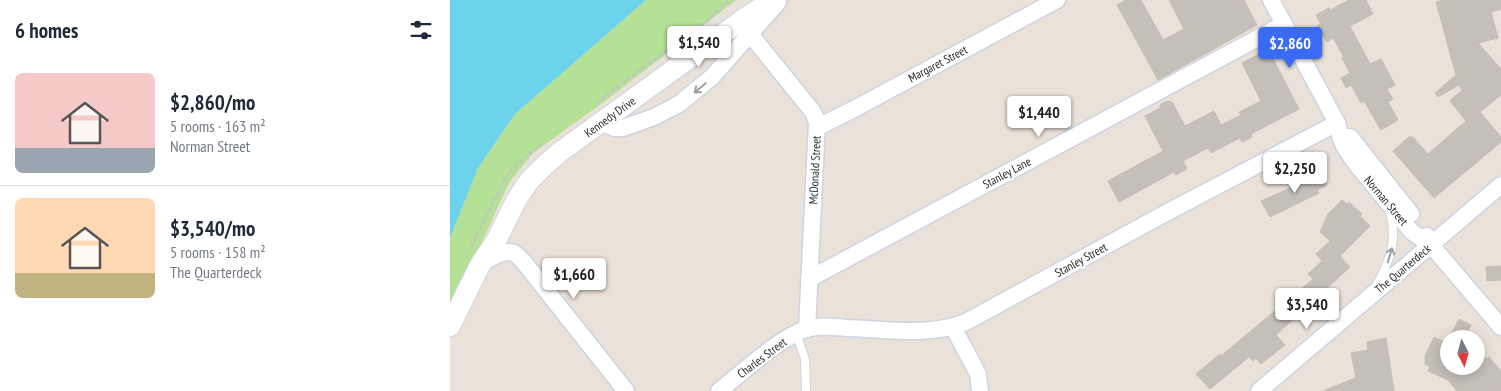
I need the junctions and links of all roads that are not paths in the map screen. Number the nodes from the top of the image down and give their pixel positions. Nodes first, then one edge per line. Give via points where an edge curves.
1 (753, 0) edge
2 (773, 0) edge
3 (779, 0) edge
4 (1057, 0) edge
5 (1271, 0) edge
6 (1284, 24) junction
7 (750, 34) junction
8 (602, 123) junction
9 (1337, 123) junction
10 (818, 127) junction
11 (1501, 186) edge
12 (1387, 202) junction
13 (1431, 245) junction
14 (480, 265) junction
15 (809, 279) junction
16 (1368, 298) junction
17 (450, 326) edge
18 (953, 327) junction
19 (1501, 327) edge
20 (801, 331) junction
21 (626, 391) edge
22 (719, 391) edge
23 (806, 391) edge
24 (980, 391) edge
25 (1259, 391) edge

1 - 14 street, Kennedy Drive via 538,159 512,190 488,238
2 - 8 street, Kennedy Drive
3 - 7 street
4 - 10 street, Margaret Street
5 - 6 street, Norman Street
6 - 9 street, Norman Street
6 - 15 street, Stanley Lane
7 -> 8 street via 712,77 678,104 623,128
7 - 10 street, McDonald Street via 814,112
8 - 14 street, Kennedy Drive via 560,152 529,181
9 - 12 street, Norman Street via 1345,148
9 - 13 street, Norman Street via 1420,224
9 - 18 street, Stanley Street
10 - 15 street, McDonald Street
11 - 13 street, The Quarterdeck
12 - 13 street, Norman Street via 1412,232
16 -> 12 lane via 1392,253 1394,240
13 - 16 street, The Quarterdeck
13 - 19 street, Norman Street
14 - 17 street, Kennedy Drive
14 - 21 street via 501,254 515,254 524,261
15 - 20 street, McDonald Street
16 - 25 street, The Quarterdeck
18 - 20 street, Stanley Street via 924,331 824,327
18 - 24 street via 978,374
20 - 22 street, Charles Street
20 - 23 lane, McDonald Street

